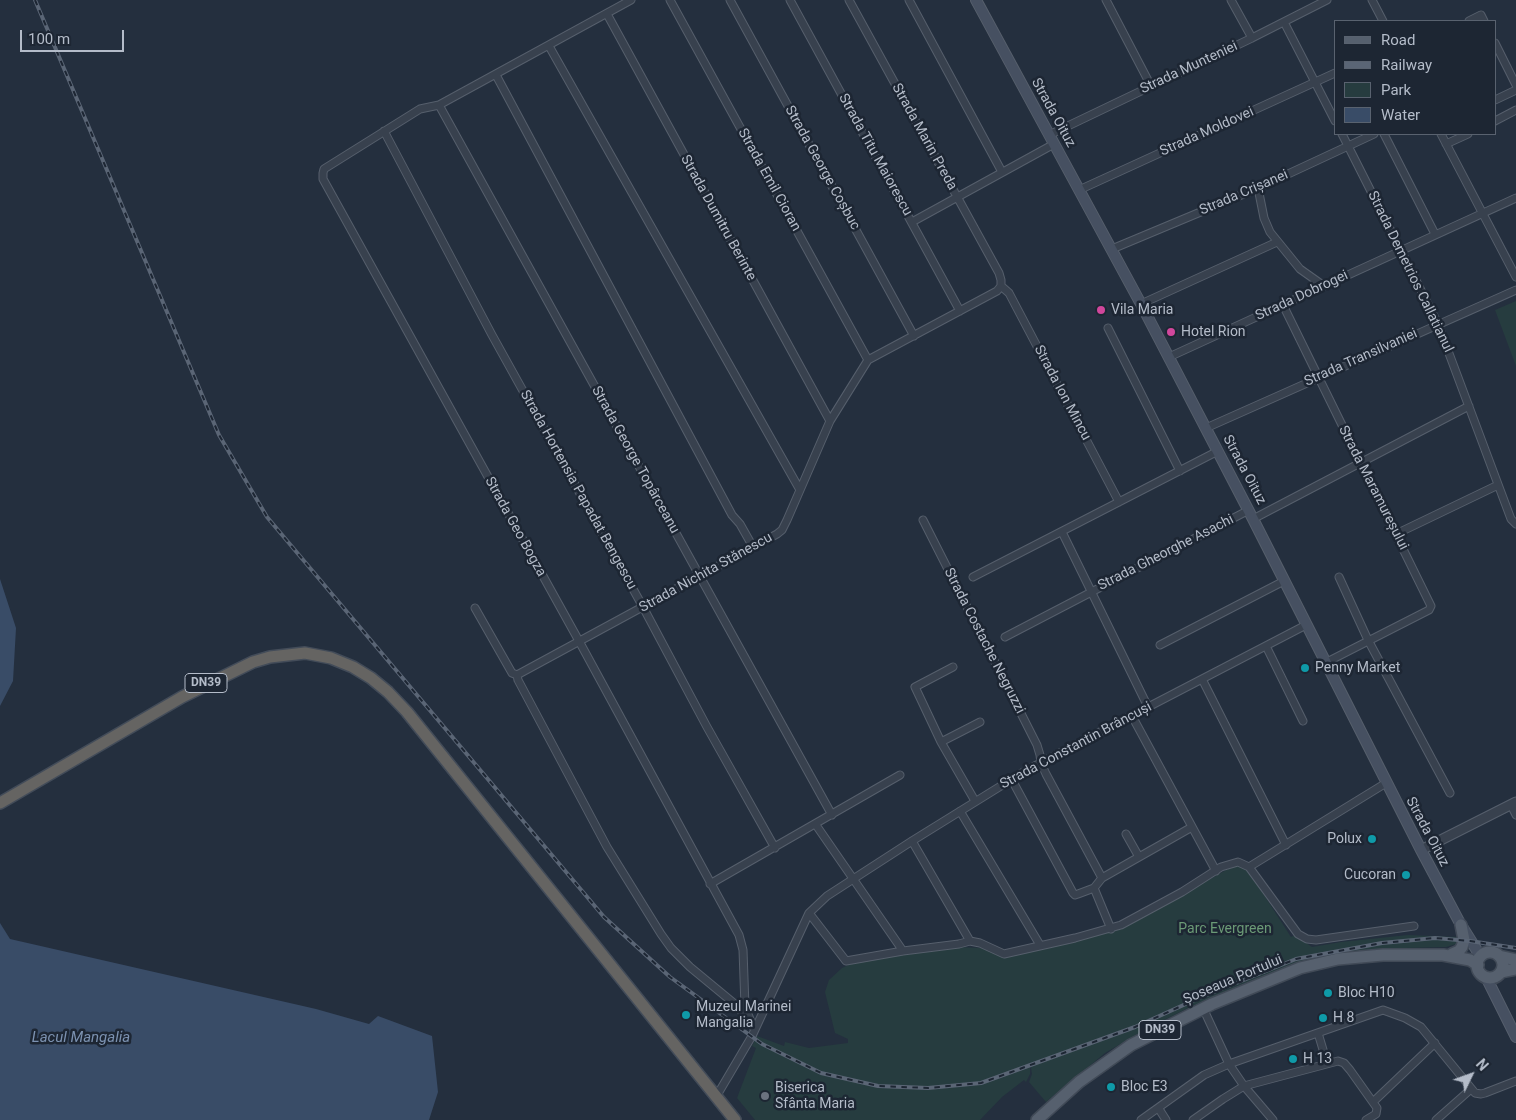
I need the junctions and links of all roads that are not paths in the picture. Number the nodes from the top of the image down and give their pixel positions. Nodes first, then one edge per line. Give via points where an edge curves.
1 (631, 0) edge
2 (670, 0) edge
3 (730, 0) edge
4 (790, 0) edge
5 (849, 0) edge
6 (909, 0) edge
7 (976, 0) edge
8 (1106, 0) edge
9 (1231, 0) edge
10 (1372, 0) edge
11 (1323, 1) edge
12 (607, 14) junction
13 (1383, 20) edge
14 (1471, 20) edge
15 (1484, 20) edge
16 (1284, 22) junction
17 (1252, 38) junction
18 (1496, 45) edge
19 (549, 46) junction
20 (1334, 74) edge
21 (496, 75) junction
22 (1315, 83) junction
23 (1516, 85) edge
24 (1151, 86) junction
25 (1516, 90) edge
26 (1496, 100) edge
27 (439, 105) junction
28 (1516, 110) edge
29 (1334, 119) edge
30 (1496, 120) edge
31 (384, 131) junction
32 (1342, 135) edge
33 (1372, 135) edge
34 (1385, 135) edge
35 (1442, 135) edge
36 (1466, 135) edge
37 (1052, 139) junction
38 (1446, 144) junction
39 (1348, 146) junction
40 (1002, 172) junction
41 (1258, 188) junction
42 (1079, 190) junction
43 (957, 198) junction
44 (1516, 198) edge
45 (1482, 213) junction
46 (912, 222) junction
47 (1435, 234) junction
48 (1277, 242) junction
49 (1112, 249) junction
50 (1400, 250) junction
51 (1516, 277) edge
52 (1001, 286) junction
53 (1324, 286) junction
54 (1516, 290) edge
55 (1141, 304) junction
56 (1283, 305) junction
57 (960, 311) junction
58 (1438, 324) junction
59 (1108, 328) dead end
60 (914, 336) junction
61 (1169, 357) junction
62 (868, 360) junction
63 (1318, 377) junction
64 (1469, 406) junction
65 (830, 421) junction
66 (1206, 428) junction
67 (1218, 451) junction
68 (1360, 463) junction
69 (1180, 471) junction
70 (1498, 485) junction
71 (800, 490) junction
72 (1119, 502) junction
73 (1251, 514) junction
74 (923, 520) dead end
75 (1516, 524) edge
76 (1062, 532) junction
77 (1396, 534) junction
78 (753, 548) junction
79 (699, 576) junction
80 (973, 577) dead end
81 (1339, 577) dead end
82 (1284, 580) junction
83 (1091, 592) junction
84 (643, 607) junction
85 (475, 608) dead end
86 (1306, 625) junction
87 (1005, 637) dead end
88 (1368, 640) junction
89 (579, 641) junction
90 (1160, 644) dead end
91 (1266, 646) junction
92 (1325, 663) junction
93 (953, 667) dead end
94 (517, 675) junction
95 (1202, 679) junction
96 (1148, 707) junction
97 (1132, 716) junction
98 (1304, 721) dead end
99 (980, 722) dead end
100 (941, 742) junction
101 (1041, 763) junction
102 (900, 775) dead end
103 (1012, 780) junction
104 (1386, 783) junction
105 (1450, 793) dead end
106 (975, 801) junction
107 (0, 803) edge
108 (1513, 803) edge
109 (960, 811) junction
110 (832, 815) junction
111 (1516, 815) edge
112 (816, 825) junction
113 (1192, 827) junction
114 (1126, 834) dead end
115 (912, 841) junction
116 (1286, 845) junction
117 (775, 848) junction
118 (1421, 850) junction
119 (1139, 857) junction
120 (1249, 867) junction
121 (1216, 870) junction
122 (1102, 878) junction
123 (853, 879) junction
124 (710, 884) junction
125 (1094, 888) junction
126 (809, 913) junction
127 (1461, 925) junction
128 (1414, 926) dead end
129 (1112, 929) junction
130 (970, 941) junction
131 (1040, 945) junction
132 (904, 951) junction
133 (1447, 954) junction
134 (1499, 956) junction
135 (1516, 960) edge
136 (1480, 961) junction
137 (1516, 969) edge
138 (1501, 972) junction
139 (1486, 977) junction
140 (1203, 1008) junction
141 (750, 1022) junction
142 (754, 1030) junction
143 (1318, 1033) junction
144 (1516, 1037) edge
145 (1435, 1043) junction
146 (1327, 1063) junction
147 (1229, 1064) junction
148 (1516, 1081) edge
149 (1244, 1086) junction
150 (1471, 1089) junction
151 (716, 1097) junction
152 (1373, 1102) junction
153 (1159, 1109) junction
154 (735, 1120) edge
155 (1037, 1120) edge
156 (1142, 1120) edge
157 (1166, 1120) edge
158 (1193, 1120) edge
159 (1273, 1120) edge
160 (1366, 1120) edge
161 (1436, 1120) edge

1 - 12 street
2 - 62 street, Strada Emil Cioran
3 - 60 street, Strada George Coșbuc
4 - 46 street, Strada Titu Maiorescu
5 - 43 street, Strada Marin Preda
6 - 40 street
7 - 37 main road, Strada Oituz
8 - 24 street
9 - 17 street
10 - 13 street
11 - 16 street, Strada Munteniei
12 - 19 street
12 - 65 street, Strada Dumitru Berinte
14 - 15 street via 1481,15
16 - 17 street, Strada Munteniei
16 - 22 street
17 - 24 street, Strada Munteniei
18 - 23 street
19 - 21 street
19 - 71 street
20 - 22 street, Strada Moldovei
21 - 27 street
21 - 78 street via 732,515
22 - 29 street
22 - 42 street, Strada Moldovei
24 - 37 street, Strada Munteniei
25 - 26 street
27 - 31 street via 420,109
27 - 79 street, Strada George Topârceanu
28 - 30 street
31 - 84 street, Strada Hortensia Papadat Bengescu via 487,327
31 - 89 street, Strada Geo Bogza via 324,169 323,179
32 - 39 street, Strada Demetrios Callatianul
33 - 39 street, Strada Crișanei
34 - 47 street
35 - 38 street
36 - 38 street
37 - 40 street
37 - 42 main road, Strada Oituz
38 - 45 street
39 - 41 street, Strada Crișanei
39 - 50 street, Strada Demetrios Callatianul
40 - 43 street
41 - 48 street via 1264,218
41 - 49 street, Strada Crișanei
42 - 49 main road, Strada Oituz
43 - 46 street
43 - 52 street, Strada Marin Preda via 999,273
44 - 45 street, Strada Dobrogei
45 - 47 street, Strada Dobrogei
45 - 51 street
46 - 57 street, Strada Titu Maiorescu
47 - 50 street, Strada Dobrogei
48 - 53 street via 1300,269
48 - 55 street
49 - 55 main road, Strada Oituz
50 - 53 street, Strada Dobrogei
50 - 58 street, Strada Demetrios Callatianul
52 - 57 street
52 - 72 street, Strada Ion Mincu via 1009,293
53 - 56 street, Strada Dobrogei
54 - 58 street, Strada Transilvaniei
55 - 61 main road, Strada Oituz
56 - 61 street, Strada Dobrogei
56 - 63 street, Strada Maramureșului
57 - 60 street
58 - 63 street, Strada Transilvaniei
58 - 64 street, Strada Demetrios Callatianul
59 - 69 street
60 - 62 street
61 - 66 main road, Strada Oituz
62 - 65 street, Strada Nichita Stănescu
63 - 66 street, Strada Transilvaniei
63 - 68 street, Strada Maramureșului
64 - 68 street, Strada Gheorghe Asachi
64 - 70 street, Strada Demetrios Callatianul
65 - 71 street, Strada Nichita Stănescu
66 - 67 main road, Strada Oituz
67 - 69 street
67 - 73 main road, Strada Oituz
68 - 73 street, Strada Gheorghe Asachi
68 - 77 street, Strada Maramureșului
69 - 72 street
70 - 75 street, Strada Demetrios Callatianul
70 - 77 street
71 - 78 street, Strada Nichita Stănescu via 782,530
72 - 76 street
73 - 82 main road, Strada Oituz
73 - 83 street, Strada Gheorghe Asachi
74 - 101 street, Strada Costache Negruzzi via 1036,745
76 - 80 street
76 - 83 street
77 - 88 street, Strada Maramureșului via 1431,606 1429,610
78 - 79 street, Strada Nichita Stănescu
79 - 84 street, Strada Nichita Stănescu
79 - 110 street, Strada George Topârceanu
81 - 88 street
82 - 86 main road, Strada Oituz
82 - 90 street
83 - 87 street
83 - 96 street, Strada Gheorghe Asachi
84 - 89 street, Strada Nichita Stănescu
84 - 117 street, Strada Hortensia Papadat Bengescu
85 - 94 street via 512,673
86 - 91 street, Strada Constantin Brâncuși
86 - 92 main road, Strada Oituz
88 - 92 street, Strada Maramureșului
88 - 105 street
89 - 94 street, Strada Nichita Stănescu
89 - 124 street, Strada Geo Bogza
91 - 95 street, Strada Constantin Brâncuși
91 - 98 street
92 - 104 main road, Strada Oituz
93 - 100 street via 915,687
94 - 141 street via 607,847 661,934 690,967 736,1005
95 - 96 street, Strada Constantin Brâncuși
95 - 116 street
96 - 97 street, Strada Constantin Brâncuși
97 - 101 street, Strada Constantin Brâncuși
97 - 113 street
99 - 100 street
100 - 106 street
101 - 103 street, Strada Constantin Brâncuși
101 - 122 street
102 - 110 street
103 - 106 street, Strada Constantin Brâncuși
103 - 125 street via 1074,895
104 - 116 street
104 - 118 main road, Strada Oituz
106 - 109 street, Strada Constantin Brâncuși
107 - 151 highway, DN39 via 182,696 253,662 305,653 353,667 388,692 407,712
108 - 111 street
108 - 118 street
109 - 115 street, Strada Constantin Brâncuși
109 - 131 street
110 - 112 street
112 - 117 street
112 - 123 street
113 - 119 street
113 - 121 street
114 - 119 street
115 - 123 street, Strada Constantin Brâncuși
115 - 130 street
116 - 120 street
117 - 124 street
118 - 127 main road, Strada Oituz
119 - 122 street
120 - 121 street via 1238,862
120 - 128 street via 1298,934 1307,939
121 - 129 street
122 - 125 street
123 - 126 street, Strada Constantin Brâncuși
123 - 132 street
124 - 141 street, Strada Geo Bogza via 743,950 745,1007
125 - 129 street
126 - 132 street via 846,961
126 - 142 street
127 - 133 main road via 1462,947
127 - 136 main road, Strada Oituz
129 - 131 street
130 - 131 street via 1004,954
130 - 132 street
133 - 136 main road, Șoseaua Portului / DN39
133 - 140 main road, Șoseaua Portului / DN39 via 1383,955 1318,962
134 - 135 main road, DN39
134 - 136 main road, DN39 via 1490,952
134 - 138 main road via 1503,964
136 - 139 main road via 1479,971
137 - 138 main road
138 - 139 main road via 1494,977
139 - 144 main road
140 - 147 street
140 - 155 main road, Șoseaua Portului / DN39 via 1113,1057
141 - 142 street
142 - 151 street
143 - 145 street via 1383,1010 1413,1022
143 - 146 street
143 - 147 street
145 - 150 street
145 - 152 street
146 - 149 street
146 - 152 street via 1344,1063
147 - 149 street
147 - 153 street via 1204,1075
148 - 150 street via 1481,1094
149 - 158 street
149 - 159 street
150 - 161 street
151 - 154 highway, DN39
152 - 160 street via 1376,1114
153 - 156 street
153 - 157 street

